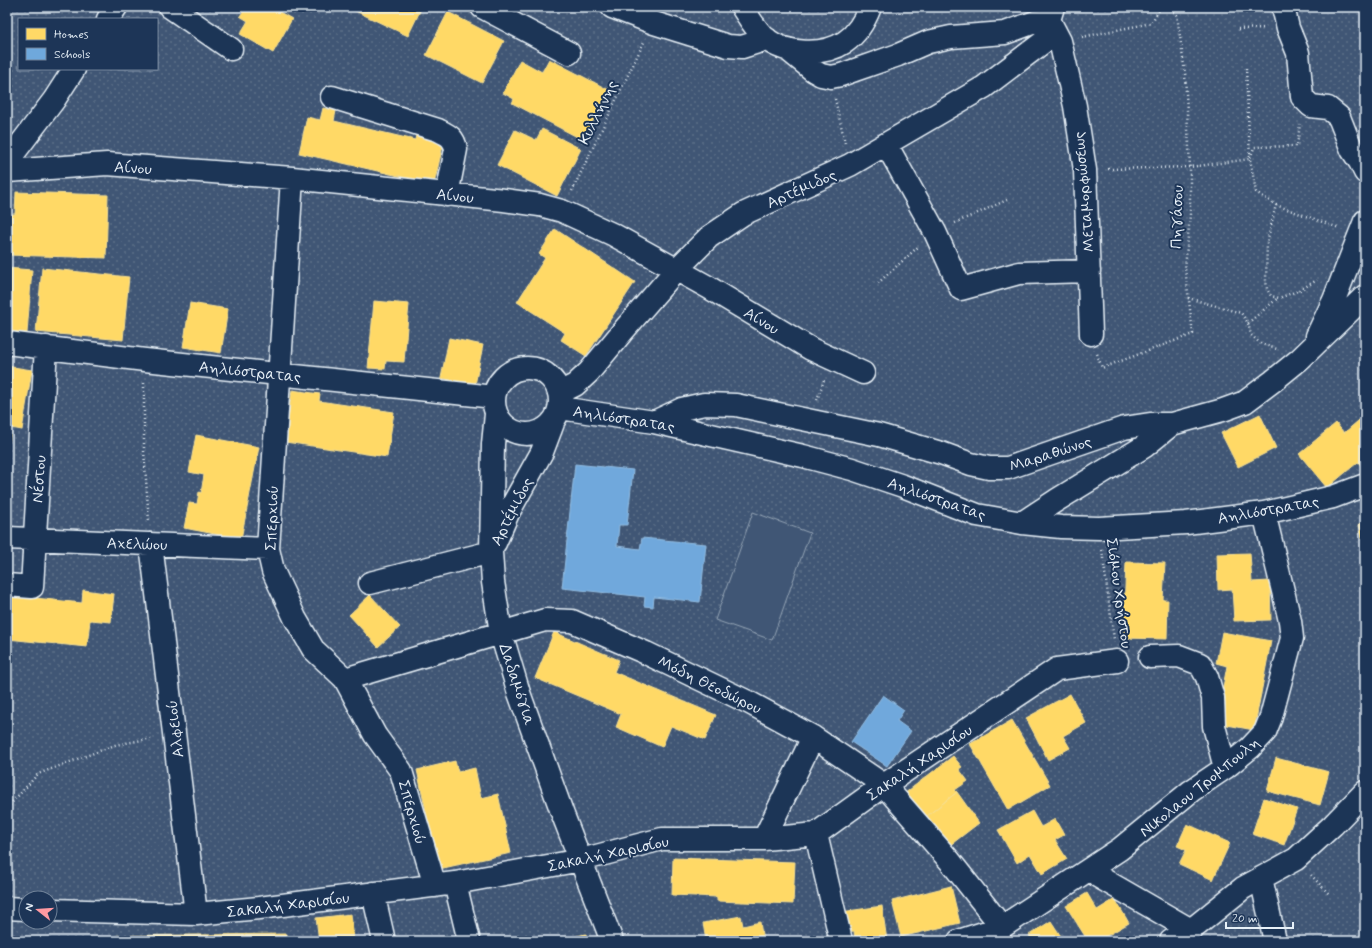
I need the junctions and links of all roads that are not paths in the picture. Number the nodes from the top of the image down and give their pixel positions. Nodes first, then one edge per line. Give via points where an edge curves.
1 (116, 7) edge
2 (170, 7) edge
3 (482, 7) edge
4 (612, 7) edge
5 (742, 7) edge
6 (870, 7) edge
7 (1282, 8) edge
8 (1049, 11) edge
9 (109, 18) edge
10 (767, 39) junction
11 (231, 49) dead end
12 (787, 49) junction
13 (569, 53) dead end
14 (73, 70) edge
15 (332, 97) dead end
16 (886, 144) junction
17 (7, 162) edge
18 (7, 171) edge
19 (1365, 172) edge
20 (292, 178) junction
21 (447, 194) junction
22 (1365, 221) edge
23 (676, 270) junction
24 (1089, 271) junction
25 (1365, 296) edge
26 (1091, 334) dead end
27 (7, 343) edge
28 (46, 347) junction
29 (1306, 353) junction
30 (863, 373) dead end
31 (279, 374) junction
32 (495, 406) junction
33 (557, 408) junction
34 (654, 422) junction
35 (1172, 424) junction
36 (1365, 485) edge
37 (1264, 513) junction
38 (1022, 523) junction
39 (7, 538) edge
40 (34, 539) junction
41 (151, 544) junction
42 (268, 549) junction
43 (491, 552) junction
44 (370, 583) dead end
45 (7, 586) edge
46 (501, 633) junction
47 (1150, 657) dead end
48 (1117, 661) road end
49 (345, 679) junction
50 (813, 737) junction
51 (1225, 768) junction
52 (884, 785) junction
53 (1365, 792) edge
54 (816, 834) junction
55 (764, 839) junction
56 (580, 860) junction
57 (1099, 877) dead end
58 (1261, 878) junction
59 (445, 884) junction
60 (373, 894) junction
61 (7, 908) edge
62 (18, 909) edge
63 (58, 910) edge
64 (196, 914) junction
65 (1002, 927) junction
66 (1193, 936) edge
67 (384, 941) edge
68 (469, 941) edge
69 (612, 941) edge
70 (841, 941) edge
71 (959, 941) edge
72 (1171, 941) edge
73 (1275, 941) edge

1 - 9 street
2 - 11 street
3 - 13 street
4 - 10 street via 728,46 742,47
5 - 10 street via 752,24
6 - 12 street via 863,24 846,41 835,47 806,52
7 - 19 street via 1298,53 1302,97 1311,106 1328,108 1339,117 1352,150
8 - 12 street via 1035,22 1005,34 951,37 928,42 862,68 831,77 814,71
8 - 16 street, Αρτέμιδος via 1046,40 984,87
8 - 24 street, Μεταμορφώσεως via 1060,41 1075,106 1085,170
10 - 12 street
14 - 17 street
15 - 21 street via 450,136 455,142 456,149
16 - 23 street, Αρτέμιδος via 850,165 743,214 708,237
16 - 24 street via 935,232 961,289 1019,273
18 - 20 street, Αίνου via 108,164
20 - 21 street, Αίνου
20 - 31 street, Σπερχιού
21 - 23 street, Αίνου via 540,205 562,211 614,235
22 - 29 street via 1334,300
23 - 30 street, Αίνου via 811,349
23 - 33 street, Αρτέμιδος
24 - 26 street, Μεταμορφώσεως
25 - 29 street, Μαραθώνος
27 - 28 street, Αηλιόστρατας
28 - 31 street, Αηλιόστρατας
28 - 40 street, Νέστου
29 - 35 street, Μαραθώνος via 1274,382 1245,402
31 - 32 street, Αηλιόστρατας
31 - 42 street, Σπερχιού
32 - 33 street, Αηλιόστρατας via 502,424 522,435 544,430
32 - 33 street, Αηλιόστρατας via 497,386 504,377 525,368 547,374 555,382
32 - 43 street, Δαδαμόγια
33 - 34 street, Αηλιόστρατας
33 - 43 street, Αρτέμιδος via 542,452 508,513
34 - 35 street, Μαραθώνος via 682,409 704,404 736,405 879,435 989,468 1008,468 1124,428
34 - 38 street, Αηλιόστρατας via 824,462 903,486 977,515
35 - 38 street via 1145,446
36 - 37 street, Αηλιόστρατας via 1333,497
37 - 38 street, Αηλιόστρατας via 1186,523 1099,528
37 - 51 street, Νικολαου Τρομπουλη via 1292,638 1266,732
39 - 40 street, Αχελώου
40 - 41 street, Αχελώου
40 - 45 street, Νέστου via 32,587
41 - 42 street, Αχελώου
41 - 64 street, Αλφειού
42 - 49 street, Σπερχιού via 273,571 313,649
43 - 44 street, Αρτέμιδος
43 - 46 street, Δαδαμόγια
46 - 49 street, Μόδη Θεοδώρου
46 - 50 street, Μόδη Θεοδώρου via 545,620 572,621 750,703
46 - 56 street, Δαδαμόγια via 519,693
47 - 51 street via 1179,656 1200,664 1213,698 1214,726
48 - 52 street, Σακαλή Χαρισίου via 1057,669
49 - 59 street, Σπερχιού via 375,735 402,771
50 - 52 street, Μόδη Θεοδώρου
50 - 55 street
51 - 65 street, Νικολαου Τρομπουλη via 1191,791 1120,849
52 - 54 street, Σακαλή Χαρισίου
52 - 65 street, Μόδη Θεοδώρου via 950,861
53 - 58 street via 1333,826 1296,859
54 - 55 street, Σακαλή Χαρισίου
54 - 70 street
55 - 56 street, Σακαλή Χαρισίου via 662,839
56 - 59 street, Σακαλή Χαρισίου
56 - 69 street, Δαδαμόγια
57 - 66 street
58 - 66 street via 1243,888
58 - 73 street
59 - 60 street, Σακαλή Χαρισίου
59 - 68 street, Σπερχιού
60 - 64 street, Σακαλή Χαρισίου
60 - 67 street
61 - 62 street
63 - 64 street, Σακαλή Χαρισίου
65 - 71 street, Νικολαου Τρομπουλη
66 - 72 street

